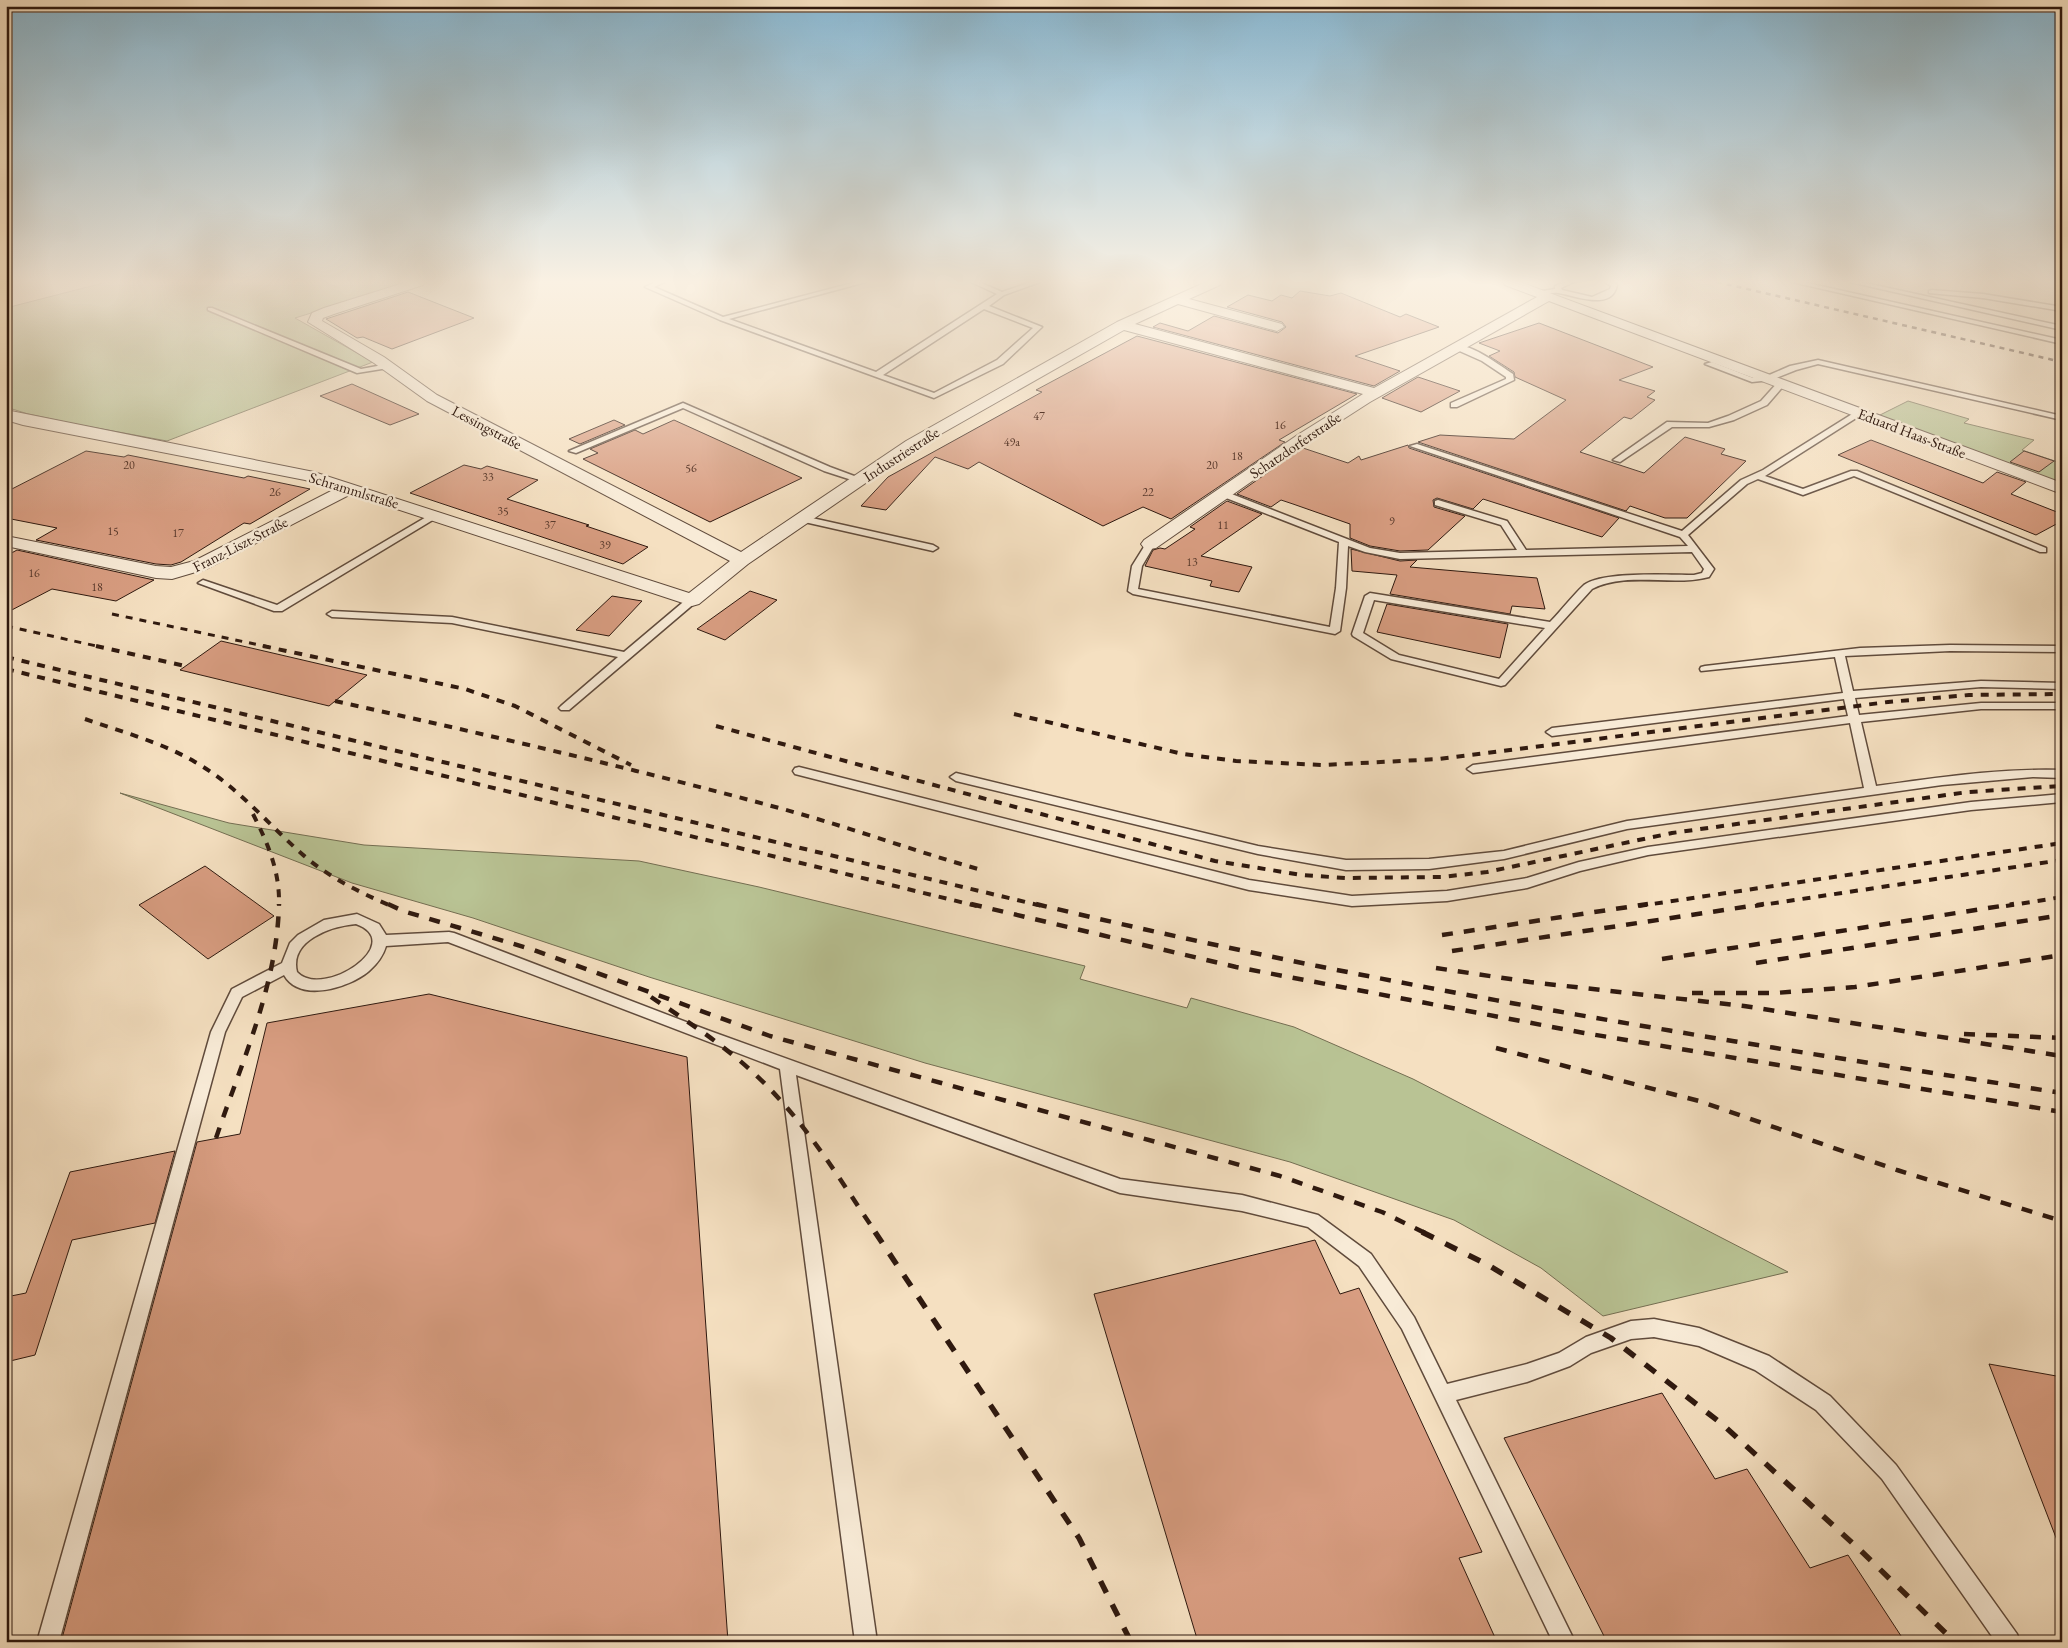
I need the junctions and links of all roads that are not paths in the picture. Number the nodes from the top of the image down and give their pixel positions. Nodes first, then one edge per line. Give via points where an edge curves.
1 (331, 359) edge
2 (376, 359) edge
3 (832, 359) edge
4 (901, 359) edge
5 (1003, 359) edge
6 (1062, 359) edge
7 (1248, 359) edge
8 (1435, 359) edge
9 (1485, 359) edge
10 (1720, 359) edge
11 (1709, 364) dead end
12 (388, 366) junction
13 (876, 375) junction
14 (1775, 380) junction
15 (1375, 393) junction
16 (1454, 405) dead end
17 (1860, 413) junction
18 (6, 415) edge
19 (2062, 418) edge
20 (1414, 446) dead end
21 (573, 450) dead end
22 (1617, 460) dead end
23 (1758, 476) junction
24 (861, 480) junction
25 (350, 488) junction
26 (2062, 489) edge
27 (1224, 494) junction
28 (1438, 503) dead end
29 (433, 516) junction
30 (803, 519) junction
31 (1683, 535) junction
32 (6, 541) edge
33 (1344, 541) junction
34 (1150, 544) joint
35 (933, 548) dead end
36 (1695, 549) junction
37 (2043, 550) dead end
38 (1523, 553) junction
39 (742, 560) junction
40 (203, 583) dead end
41 (692, 600) junction
42 (332, 614) dead end
43 (1553, 626) junction
44 (2062, 649) edge
45 (1839, 653) junction
46 (627, 656) junction
47 (1705, 669) dead end
48 (2062, 686) edge
49 (1849, 695) junction
50 (2062, 706) edge
51 (565, 708) dead end
52 (1854, 718) junction
53 (1552, 732) dead end
54 (1473, 769) dead end
55 (799, 771) dead end
56 (2062, 774) edge
57 (956, 777) dead end
58 (1871, 791) junction
59 (2062, 798) edge
60 (380, 941) junction
61 (288, 966) junction
62 (787, 1065) junction
63 (1443, 1394) junction
64 (48, 1642) edge
65 (866, 1642) edge
66 (1564, 1642) edge
67 (2009, 1642) edge

1 - 12 lane via 360,371
2 - 12 street, Lessingstraße
3 - 13 lane
4 - 13 lane
5 - 13 lane via 934,396
6 - 24 street, Industriestraße via 920,440
7 - 15 street
8 - 15 street, Schatzdorferstraße
9 - 16 lane via 1510,376 1510,380
10 - 14 street, Eduard Haas-Straße
11 - 14 lane via 1752,380
12 - 39 street, Lessingstraße via 432,398
14 - 17 street, Eduard Haas-Straße
14 - 19 lane via 1793,368 1818,362
14 - 22 lane via 1764,403 1749,411 1709,425 1670,424
15 - 27 street, Schatzdorferstraße
17 - 23 lane
17 - 26 street, Eduard Haas-Straße
18 - 25 street, Schrammlstraße via 286,471
20 - 31 lane
21 - 24 lane via 683,405 827,469
23 - 31 lane via 1744,482
23 - 37 lane via 1804,492 1854,473
24 - 30 street, Industriestraße
25 - 29 street, Schrammlstraße
25 - 32 street, Franz-Liszt-Straße via 200,565 172,573
27 - 33 lane
27 - 34 street, Schatzdorferstraße
28 - 38 lane via 1504,523
29 - 40 lane via 278,609
29 - 41 street, Schrammlstraße
30 - 35 lane
30 - 39 street, Industriestraße
31 - 36 lane
33 - 34 lane via 1335,631 1133,591 1137,566
33 - 38 lane via 1400,556
36 - 38 lane
36 - 43 lane via 1708,568 1706,575 1596,582
39 - 41 street, Industriestraße
41 - 46 lane
42 - 46 lane via 452,620
43 - 43 lane via 1501,683 1395,657 1357,634 1370,596
44 - 45 lane via 1950,648
45 - 47 lane
45 - 49 lane
46 - 51 lane
48 - 49 lane via 1981,684
49 - 52 lane
49 - 53 lane
50 - 52 lane via 1981,706
52 - 54 lane
52 - 58 lane
55 - 59 lane via 1249,885 1352,901 1447,896 1527,883 1648,851 1971,806
56 - 58 lane via 1942,781
57 - 58 lane via 1258,850 1346,865 1429,864 1504,855 1627,825
60 - 61 lane via 373,958 363,968 334,982 305,984 295,979
60 - 61 lane via 377,928 369,922 357,919 327,924 300,940 292,951
60 - 62 lane via 449,937
61 - 64 lane via 237,993 218,1032
62 - 63 lane via 1120,1186 1242,1203 1312,1220 1365,1260 1408,1322
62 - 65 lane
63 - 66 lane
63 - 67 lane via 1527,1373 1631,1330 1654,1328 1699,1337 1762,1363 1823,1403 1888,1472

